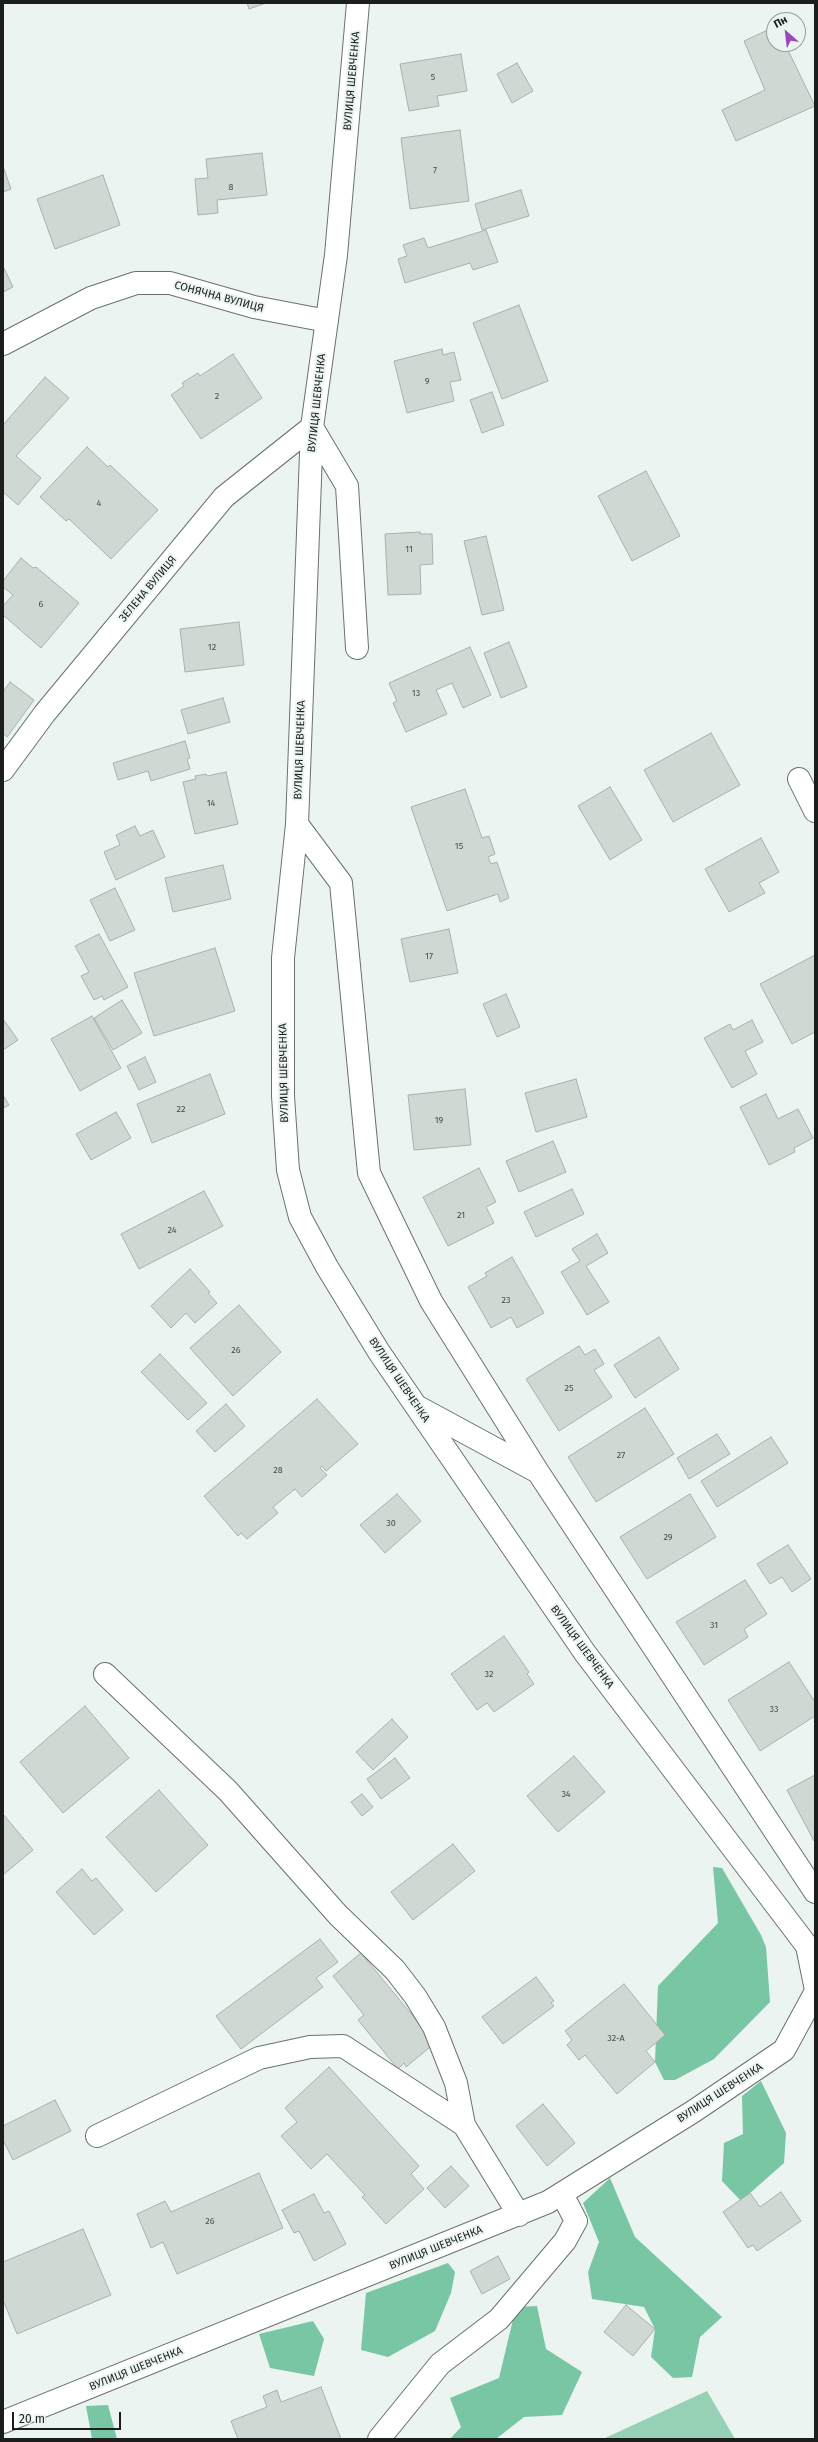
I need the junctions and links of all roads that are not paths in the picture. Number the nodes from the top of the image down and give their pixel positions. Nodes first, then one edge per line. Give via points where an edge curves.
1 (358, 3) edge
2 (327, 321) junction
3 (3, 344) edge
4 (312, 427) junction
5 (357, 648) dead end
6 (3, 770) edge
7 (799, 779) dead end
8 (815, 811) edge
9 (297, 824) junction
10 (416, 1406) junction
11 (538, 1472) junction
12 (105, 1674) dead end
13 (815, 1892) edge
14 (815, 1985) edge
15 (815, 1993) edge
16 (464, 2125) junction
17 (97, 2136) dead end
18 (562, 2194) junction
19 (519, 2215) junction
20 (3, 2422) edge
21 (379, 2439) edge

1 - 2 street, ВУЛИЦЯ ШЕВЧЕНКА via 336,256
2 - 3 street, СОНЯЧНА ВУЛИЦЯ via 254,307 170,283 136,283 91,298
2 - 4 street, ВУЛИЦЯ ШЕВЧЕНКА
4 - 5 street via 347,486
4 - 6 street, ЗЕЛЕНА ВУЛИЦЯ via 224,497 45,713
4 - 9 street, ВУЛИЦЯ ШЕВЧЕНКА
7 - 8 street
9 - 10 street, ВУЛИЦЯ ШЕВЧЕНКА via 283,958 283,1096 288,1170 303,1223 379,1352
9 - 11 street via 341,883 369,1173 431,1301
10 - 11 street
10 - 14 street, ВУЛИЦЯ ШЕВЧЕНКА via 585,1653 807,1946
11 - 13 street
12 - 16 street via 228,1791 338,1915 395,1970 434,2027 456,2083
15 - 18 street, ВУЛИЦЯ ШЕВЧЕНКА via 784,2050
16 - 17 street via 343,2046 310,2047 259,2058
16 - 19 street
18 - 19 street, ВУЛИЦЯ ШЕВЧЕНКА
18 - 21 street via 576,2221 565,2241 499,2319 440,2364
19 - 20 street, ВУЛИЦЯ ШЕВЧЕНКА

